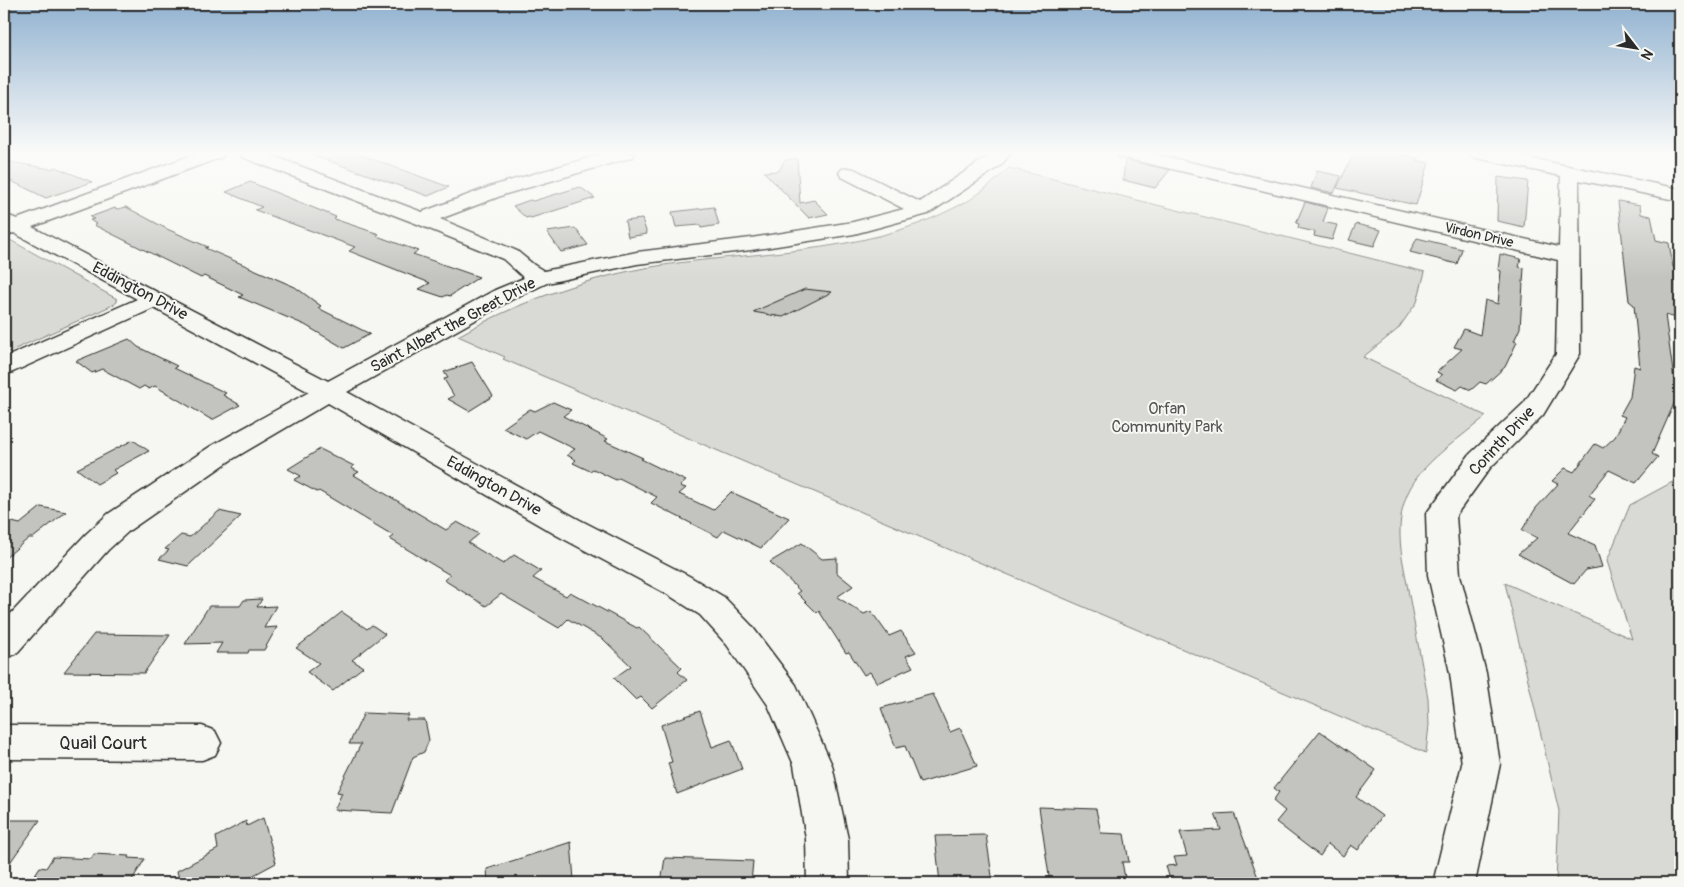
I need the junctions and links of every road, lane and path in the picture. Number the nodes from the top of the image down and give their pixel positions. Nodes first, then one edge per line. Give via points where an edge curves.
1 (99, 194) edge
2 (356, 194) edge
3 (487, 194) edge
4 (890, 194) edge
5 (944, 194) edge
6 (1301, 194) edge
7 (1569, 194) edge
8 (921, 210) junction
9 (422, 219) junction
10 (7, 226) edge
11 (1570, 256) junction
12 (541, 278) junction
13 (156, 299) junction
14 (4, 367) edge
15 (329, 393) junction
16 (4, 644) edge
17 (4, 742) edge
18 (202, 743) dead end
19 (828, 883) edge
20 (1454, 883) edge

1 - 10 street
2 - 9 street
3 - 9 street
4 - 8 street
5 - 8 street, Saint Albert the Great Drive
6 - 11 street, Virdon Drive
7 - 11 street, Corinth Drive
8 - 12 street, Saint Albert the Great Drive via 854,228 637,258
9 - 12 street via 510,255 526,270
10 - 13 street, Eddington Drive
11 - 20 street, Corinth Drive via 1568,354 1534,409 1480,461 1441,514 1444,575 1468,673 1481,764
12 - 15 street, Saint Albert the Great Drive via 504,295
13 - 14 street
13 - 15 street, Eddington Drive
15 - 16 street, Saint Albert the Great Drive via 221,453 119,522 51,590
15 - 19 street, Eddington Drive via 712,606 740,636 783,696 813,765 827,839
17 - 18 street, Quail Court

